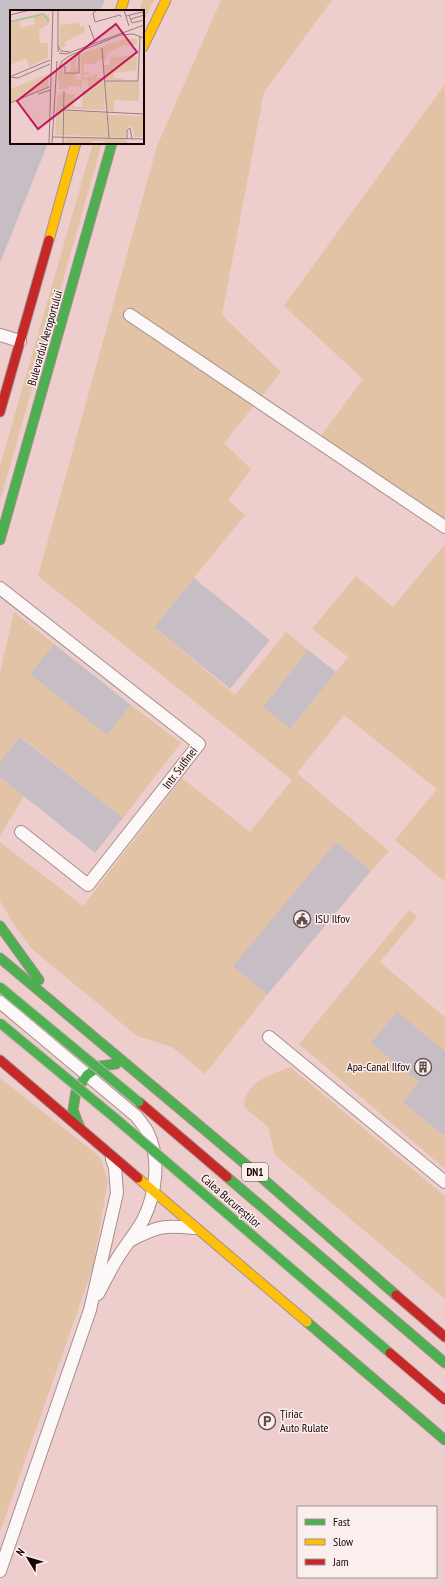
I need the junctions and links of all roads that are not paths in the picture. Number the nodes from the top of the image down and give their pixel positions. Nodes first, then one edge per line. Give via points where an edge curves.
1 (124, 0) edge
2 (166, 0) edge
3 (120, 10) edge
4 (144, 46) edge
5 (76, 144) edge
6 (112, 144) edge
7 (130, 315) dead end
8 (0, 335) edge
9 (20, 341) junction
10 (0, 412) edge
11 (445, 527) edge
12 (0, 540) edge
13 (0, 588) edge
14 (21, 832) dead end
15 (0, 926) edge
16 (0, 958) edge
17 (0, 987) edge
18 (0, 1002) edge
19 (63, 1011) junction
20 (0, 1023) edge
21 (269, 1037) dead end
22 (0, 1060) edge
23 (130, 1067) junction
24 (87, 1075) junction
25 (80, 1128) junction
26 (111, 1156) junction
27 (445, 1182) edge
28 (153, 1192) junction
29 (195, 1228) junction
30 (131, 1240) junction
31 (90, 1310) junction
32 (445, 1336) edge
33 (445, 1363) edge
34 (445, 1400) edge
35 (445, 1440) edge
36 (0, 1571) edge

1 - 3 main road
2 - 4 main road
5 - 9 main road, Bulevardul Aeroportului
6 - 12 main road, Bulevardul Aeroportului
7 - 11 lane
8 - 9 lane
9 - 10 main road, Bulevardul Aeroportului
13 - 14 lane, Intr. Sulfinei via 199,744 88,885
15 - 19 main road
16 - 19 main road, DN1
17 - 33 main road, Calea Bucureștilor / DN1, bridge via 140,1102
18 - 24 lane
19 - 23 main road, DN1
20 - 34 main road, Calea Bucureștilor, bridge
21 - 27 lane
22 - 25 main road
23 - 24 main road via 115,1064 100,1066
23 - 32 main road, DN1
24 - 25 main road via 76,1091 73,1110
24 - 28 lane via 136,1116 147,1131 153,1147 156,1171
25 - 26 main road
26 - 28 main road
26 - 31 lane via 115,1168 117,1193
28 - 29 main road
28 - 30 lane via 143,1220
29 - 30 lane via 156,1228
29 - 35 main road
30 - 31 lane via 116,1260
31 - 36 lane

